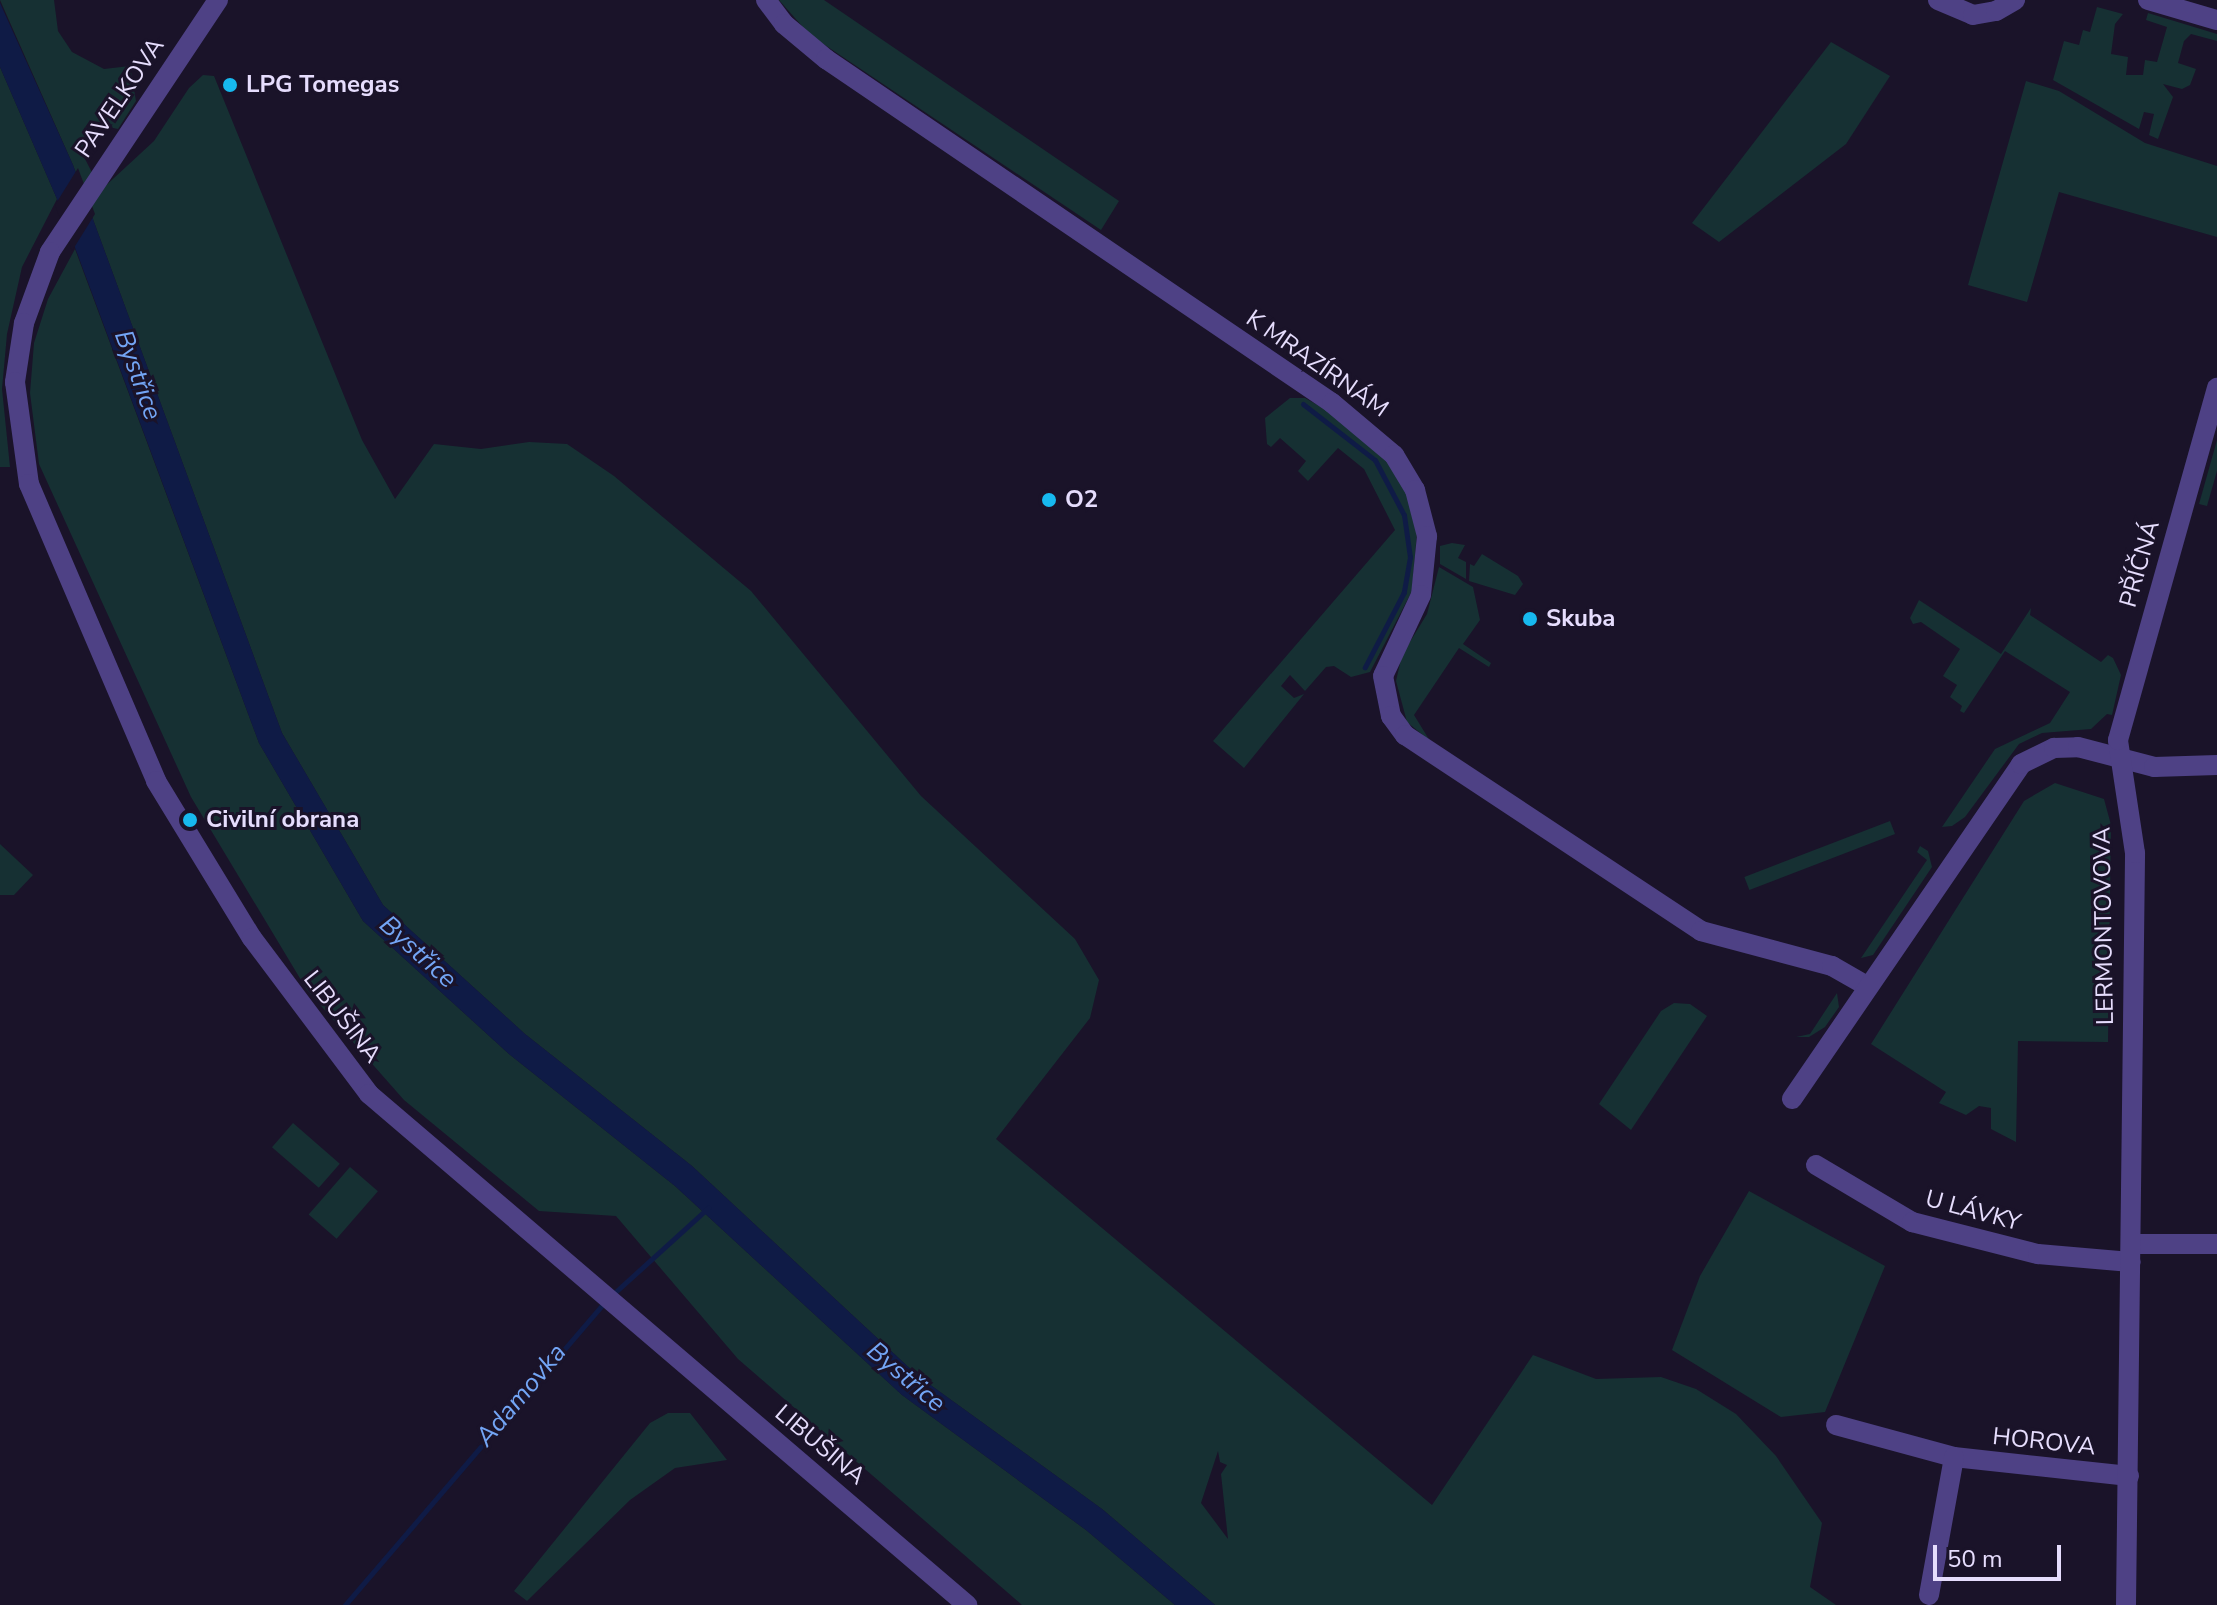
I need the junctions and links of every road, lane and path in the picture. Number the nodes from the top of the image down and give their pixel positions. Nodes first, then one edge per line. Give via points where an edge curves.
1 (218, 0) edge
2 (766, 0) edge
3 (1938, 0) edge
4 (2015, 0) edge
5 (2148, 0) edge
6 (2217, 20) edge
7 (50, 252) joint
8 (2217, 388) edge
9 (2118, 756) junction
10 (2217, 765) edge
11 (1867, 986) junction
12 (1792, 1099) dead end
13 (1816, 1165) dead end
14 (2217, 1244) edge
15 (2131, 1253) junction
16 (1836, 1425) dead end
17 (1954, 1457) junction
18 (2129, 1476) junction
19 (1929, 1595) dead end
20 (967, 1605) edge
21 (2126, 1605) edge

1 - 7 street, PAVELKOVA
2 - 11 street, K MRAZÍRNÁM via 790,30 826,59 1332,403 1394,455 1415,490 1427,536 1421,595 1383,676 1391,716 1405,735 1701,931 1832,966
3 - 4 street via 1973,15
5 - 6 street
7 - 20 street, LIBUŠINA via 31,297 19,350 16,395 23,457 42,518 168,804 259,949 369,1094
8 - 9 street, PŘÍČNÁ
9 - 10 street via 2154,767
9 - 11 street via 2054,748 2021,764
9 - 15 street, LERMONTOVOVA via 2135,853
11 - 12 street
13 - 15 street, U LÁVKY via 1912,1222 2048,1256
14 - 15 street, U LÁVKY
15 - 18 street, LERMONTOVOVA
16 - 17 street, HOROVA
17 - 18 street, HOROVA
17 - 19 street
18 - 21 street, LERMONTOVOVA

